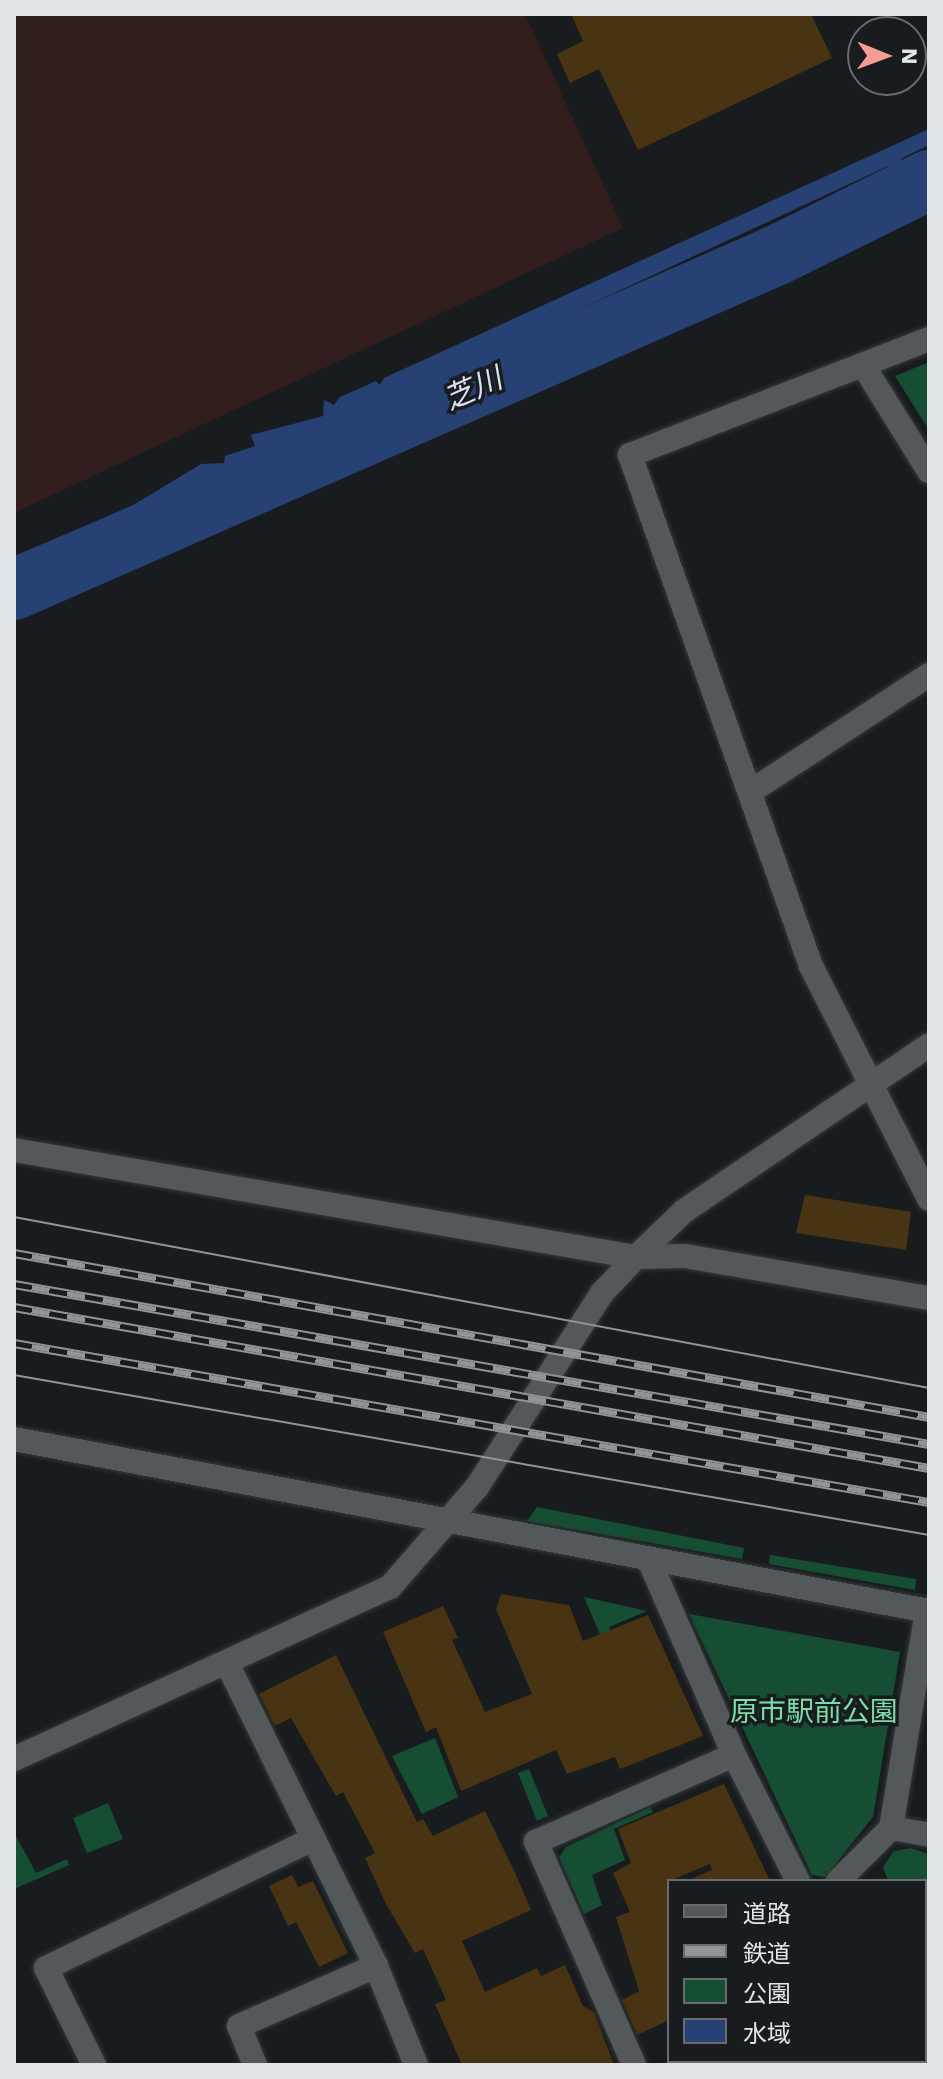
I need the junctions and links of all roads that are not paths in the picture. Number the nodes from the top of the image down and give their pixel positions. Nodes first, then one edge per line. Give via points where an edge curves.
1 (929, 339) edge
2 (863, 365) junction
3 (929, 471) edge
4 (929, 675) edge
5 (750, 792) junction
6 (929, 1045) edge
7 (871, 1082) junction
8 (14, 1150) edge
9 (929, 1199) edge
10 (636, 1257) junction
11 (929, 1298) edge
12 (14, 1439) edge
13 (448, 1524) junction
14 (649, 1560) junction
15 (928, 1611) edge
16 (227, 1663) junction
17 (734, 1755) junction
18 (14, 1759) edge
19 (891, 1828) junction
20 (929, 1835) edge
21 (313, 1839) junction
22 (797, 1879) edge
23 (840, 1879) edge
24 (376, 1966) junction
25 (94, 2065) edge
26 (255, 2065) edge
27 (416, 2065) edge
28 (634, 2065) edge

1 - 2 street
2 - 3 street
2 - 5 street via 630,455
4 - 5 street
5 - 7 street via 811,966
6 - 7 street
7 - 9 street
7 - 10 street via 684,1211
8 - 10 street
10 - 11 street via 685,1256
10 - 13 street via 602,1293
12 - 13 street via 413,1510
13 - 14 street
13 - 16 street via 390,1587
14 - 15 street
14 - 17 street
15 - 19 street
16 - 18 street
16 - 21 street
17 - 22 street
17 - 28 street via 536,1842
19 - 20 street
19 - 23 street
21 - 24 street
21 - 25 street via 46,1968
24 - 26 street via 239,2026
24 - 27 street

